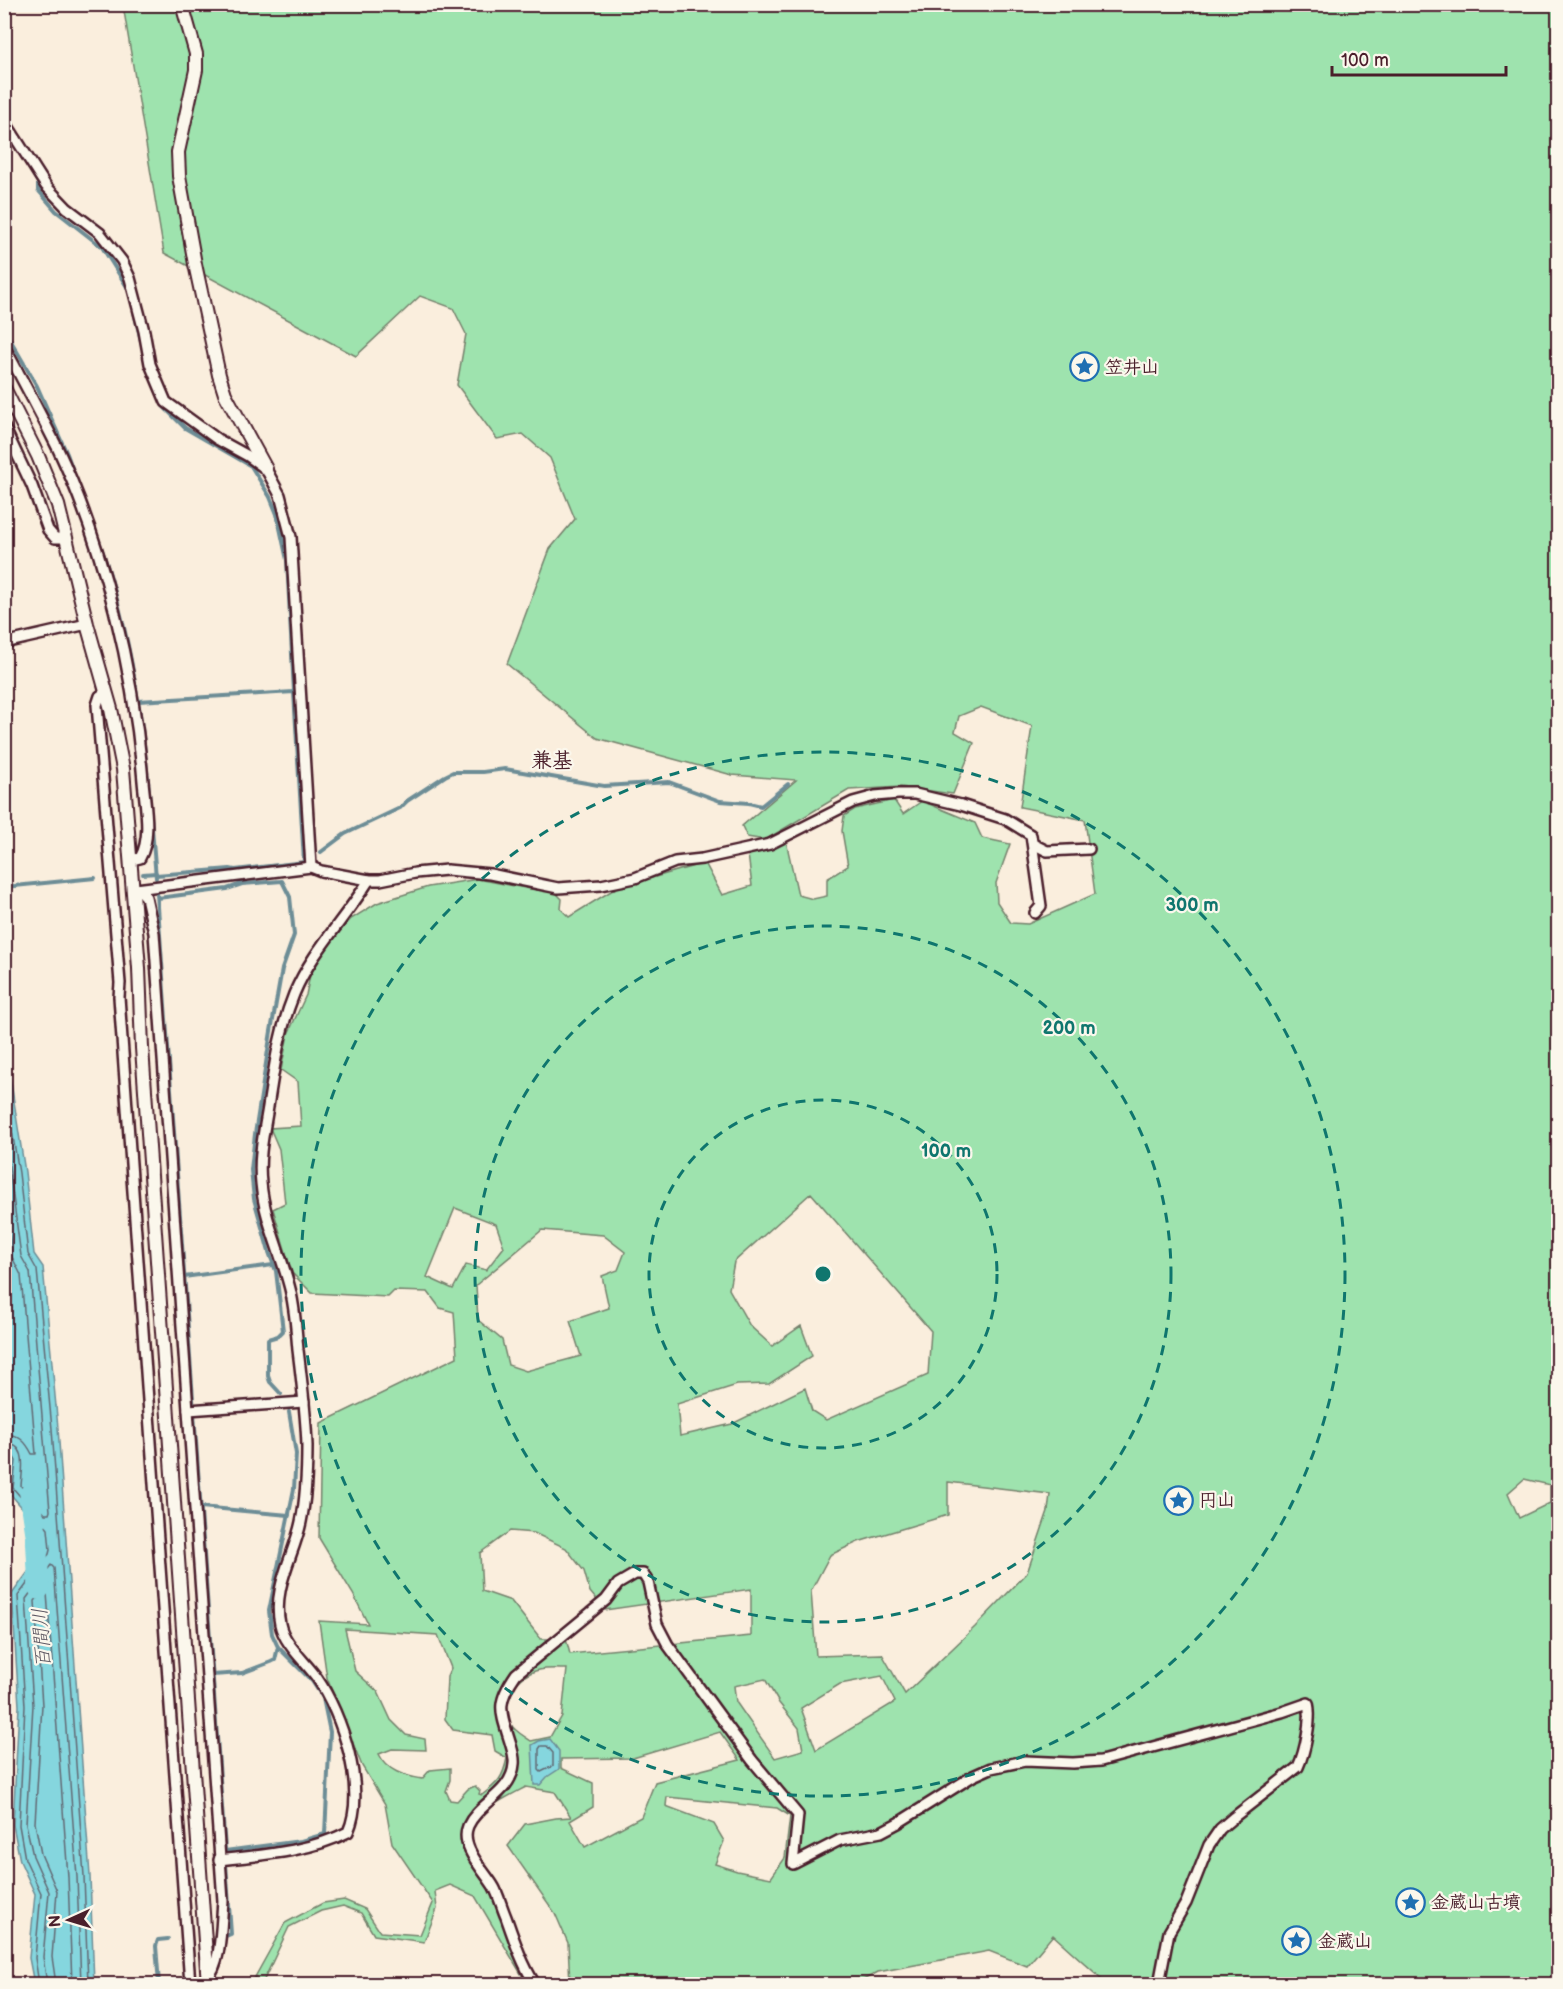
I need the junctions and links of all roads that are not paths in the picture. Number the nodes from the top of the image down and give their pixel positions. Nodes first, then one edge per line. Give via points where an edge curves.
1 (182, 4) edge
2 (6, 123) edge
3 (4, 346) edge
4 (4, 388) edge
5 (4, 427) edge
6 (266, 469) junction
7 (66, 538) junction
8 (87, 624) junction
9 (4, 643) edge
10 (106, 692) junction
11 (1033, 844) junction
12 (1089, 849) dead end
13 (131, 860) junction
14 (310, 867) junction
15 (369, 880) junction
16 (136, 889) junction
17 (1035, 913) dead end
18 (304, 1402) junction
19 (192, 1410) junction
20 (223, 1859) junction
21 (208, 1981) edge
22 (190, 1984) edge
23 (536, 1984) edge
24 (1159, 1984) edge

1 - 6 street via 196,54 178,152 185,217 225,394
2 - 6 street via 46,186 100,233 122,261 130,278 150,364 165,402
3 - 13 street via 62,458 106,582 137,723 147,830 143,853
4 - 7 street via 38,456 58,505
5 - 7 street via 48,530 55,538
6 - 14 street via 280,495 291,537
7 - 8 street
8 - 9 street
8 - 10 street
10 - 13 street via 123,769
10 - 22 street via 97,705
11 - 12 street via 1047,851
11 - 15 street via 1031,835 1005,819 915,794 897,794 853,802 770,844 675,862 614,884 558,888 490,873 447,870
11 - 17 street via 1041,906
13 - 16 street
14 - 15 street
14 - 16 street
15 - 18 street via 313,957 295,993 280,1034 261,1152 264,1203 290,1287
16 - 19 street via 146,897 154,933
16 - 21 street via 142,1048
18 - 19 street
18 - 20 street via 307,1448 302,1520 278,1596 277,1612 280,1628 317,1678 342,1726 355,1793 351,1824 348,1832 323,1842
19 - 20 street
20 - 21 street via 216,1963
23 - 24 street via 514,1941 495,1889 470,1851 468,1827 513,1773 514,1762 502,1719 505,1689 516,1674 606,1600 618,1584 643,1574 657,1624 668,1645 752,1760 798,1815 793,1864 840,1840 890,1828 991,1768 1025,1761 1101,1761 1308,1703 1303,1757 1298,1767 1220,1829 1209,1845 1186,1903 1169,1932

